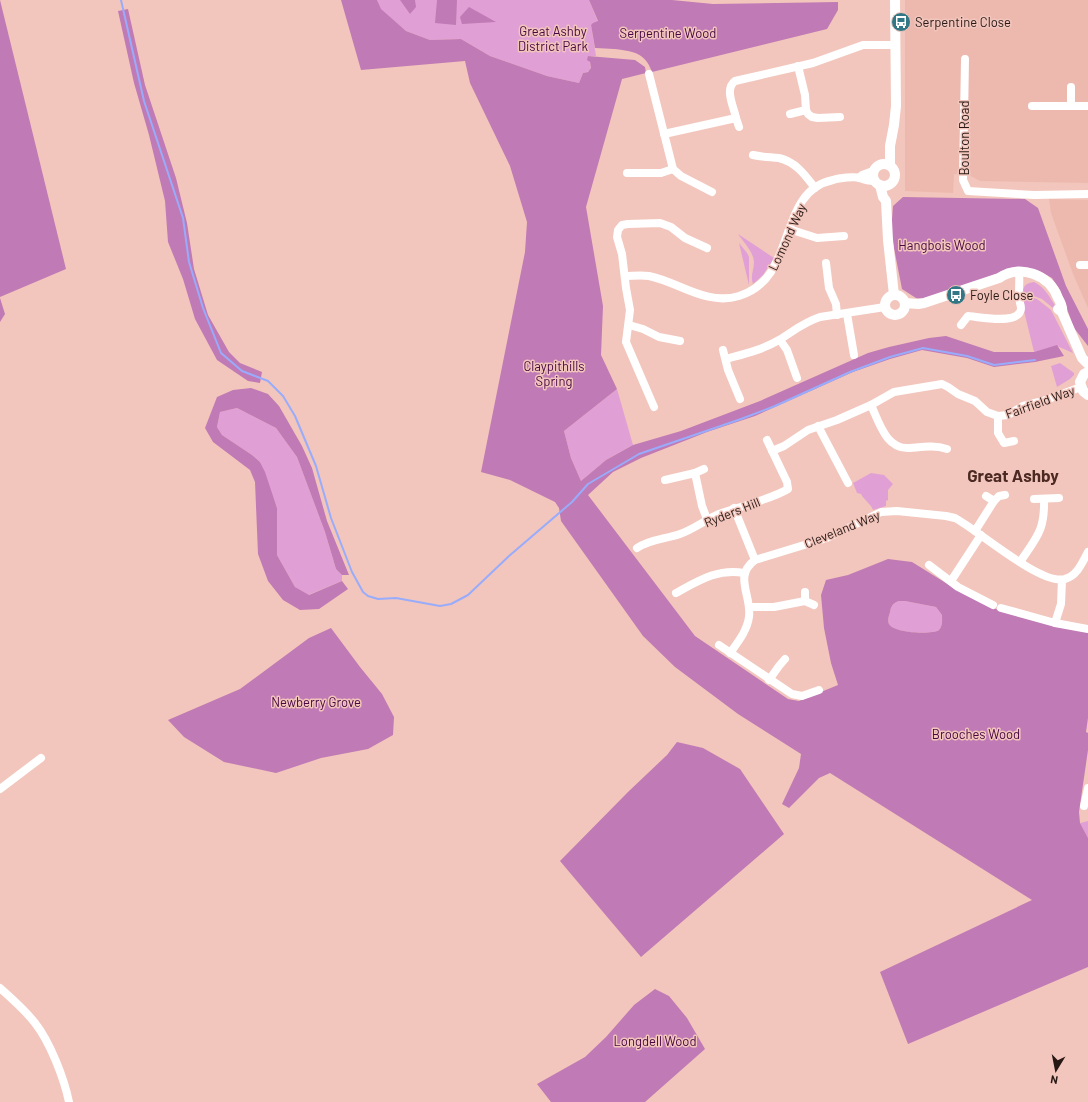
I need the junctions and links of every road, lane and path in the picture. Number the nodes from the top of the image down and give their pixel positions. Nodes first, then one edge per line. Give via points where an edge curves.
1 (895, 0) edge
2 (895, 44) junction
3 (965, 59) dead end
4 (798, 66) junction
5 (649, 74) dead end
6 (1071, 88) dead end
7 (1032, 106) dead end
8 (1071, 106) junction
9 (1088, 106) edge
10 (806, 110) junction
11 (790, 114) dead end
12 (840, 117) dead end
13 (736, 118) junction
14 (739, 127) dead end
15 (664, 134) junction
16 (890, 146) junction
17 (753, 155) dead end
18 (890, 165) junction
19 (673, 169) junction
20 (627, 173) dead end
21 (877, 176) junction
22 (892, 183) junction
23 (815, 188) junction
24 (712, 192) dead end
25 (1088, 194) edge
26 (886, 201) junction
27 (789, 229) junction
28 (844, 236) dead end
29 (707, 248) dead end
30 (826, 264) dead end
31 (1020, 274) junction
32 (625, 276) junction
33 (894, 295) junction
34 (904, 306) junction
35 (885, 307) junction
36 (847, 314) junction
37 (837, 315) junction
38 (961, 325) dead end
39 (629, 326) junction
40 (780, 340) junction
41 (680, 341) dead end
42 (723, 350) dead end
43 (854, 355) dead end
44 (726, 359) junction
45 (1085, 361) edge
46 (797, 378) dead end
47 (1083, 379) edge
48 (1088, 395) edge
49 (740, 399) dead end
50 (871, 405) junction
51 (654, 407) dead end
52 (998, 416) junction
53 (818, 426) junction
54 (767, 440) dead end
55 (1014, 441) dead end
56 (947, 449) dead end
57 (772, 451) junction
58 (704, 469) dead end
59 (696, 472) junction
60 (665, 480) dead end
61 (848, 482) dead end
62 (1005, 495) dead end
63 (986, 496) dead end
64 (1059, 498) dead end
65 (1034, 499) dead end
66 (1044, 499) junction
67 (994, 501) junction
68 (734, 508) junction
69 (708, 519) junction
70 (978, 533) junction
71 (636, 548) dead end
72 (1088, 552) edge
73 (755, 560) junction
74 (1020, 562) junction
75 (929, 565) dead end
76 (1085, 567) edge
77 (744, 573) junction
78 (1062, 580) junction
79 (951, 581) junction
80 (805, 592) dead end
81 (676, 593) dead end
82 (805, 601) junction
83 (814, 605) dead end
84 (749, 607) junction
85 (1055, 623) junction
86 (1088, 629) edge
87 (719, 645) dead end
88 (730, 653) junction
89 (785, 659) dead end
90 (769, 680) junction
91 (820, 690) dead end
92 (41, 758) dead end
93 (1088, 788) edge
94 (0, 789) edge
95 (1084, 806) dead end
96 (0, 988) edge
97 (69, 1102) edge

1 - 2 street
2 - 4 street via 862,45
2 - 16 street via 896,106
3 - 25 street, Boulton Road via 963,180 968,191 1034,195
4 - 10 street
4 - 13 street via 733,83 730,93
5 - 15 street
6 - 8 street
7 - 8 street
8 - 9 street
10 - 11 street
10 - 12 street via 815,118
13 - 14 street
13 - 15 street
15 - 19 street
16 - 18 street
16 - 21 street
17 - 23 street via 790,162 803,172
18 - 21 street via 886,163
18 - 22 street via 896,174
19 - 20 street via 661,173
19 - 24 street
21 - 22 street via 886,186
21 - 23 street, Lomond Way via 864,181 859,178 831,180
21 - 26 street
22 - 26 street
23 - 27 street, Lomond Way via 798,207
26 - 33 street
27 - 28 street via 817,238
27 - 32 street, Lomond Way via 774,269 760,284 738,297 712,298 651,277
29 - 32 street via 660,223 625,224 617,233
30 - 37 street via 829,288 836,304
31 - 34 street via 1007,279 998,278 929,302
31 - 38 street via 1021,309 1018,315 1004,319 967,313
31 - 45 street via 1044,287 1058,310 1062,312
32 - 39 street via 630,310
33 - 34 street via 900,296
33 - 35 street via 887,299
34 - 35 street via 894,315
35 - 36 street
36 - 37 street
36 - 43 street
37 - 40 street via 811,320
39 - 41 street via 643,329 659,337
39 - 51 street via 626,338 628,345
40 - 44 street
40 - 46 street
42 - 44 street
44 - 49 street
45 - 47 street
47 - 48 street via 1083,391
47 - 52 street, Fairfield Way via 1043,401 1023,406 1008,415
50 - 52 street, Fairfield Way via 894,392 942,384 958,394 975,400 987,412
50 - 53 street
50 - 56 street via 886,435 894,444 907,448 928,446
52 - 55 street, Fairfield Way via 998,433 1004,443
53 - 57 street
53 - 61 street
54 - 57 street, Ryders Hill
57 - 68 street, Ryders Hill via 788,489
58 - 59 street
59 - 60 street
59 - 69 street via 702,506
62 - 67 street
63 - 67 street
64 - 66 street
65 - 66 street
66 - 74 street via 1044,516 1040,532
67 - 70 street
68 - 69 street, Ryders Hill
68 - 73 street
69 - 71 street, Ryders Hill via 686,532 656,539
70 - 73 street, Cleveland Way via 950,517 888,511 827,538
70 - 74 street, Cleveland Way
70 - 79 street
72 - 76 street
73 - 77 street via 748,565
74 - 78 street, Cleveland Way via 1042,575
75 - 79 street
76 - 78 street
77 - 81 street via 719,573
77 - 84 street
78 - 85 street via 1061,604
79 - 85 street via 976,597 997,606
80 - 82 street
82 - 83 street
82 - 84 street via 774,607
84 - 88 street via 747,626
85 - 86 street
87 - 88 street
88 - 90 street
89 - 90 street
90 - 91 street via 792,694 802,696
92 - 94 street
93 - 95 street
96 - 97 street via 39,1028 61,1076

